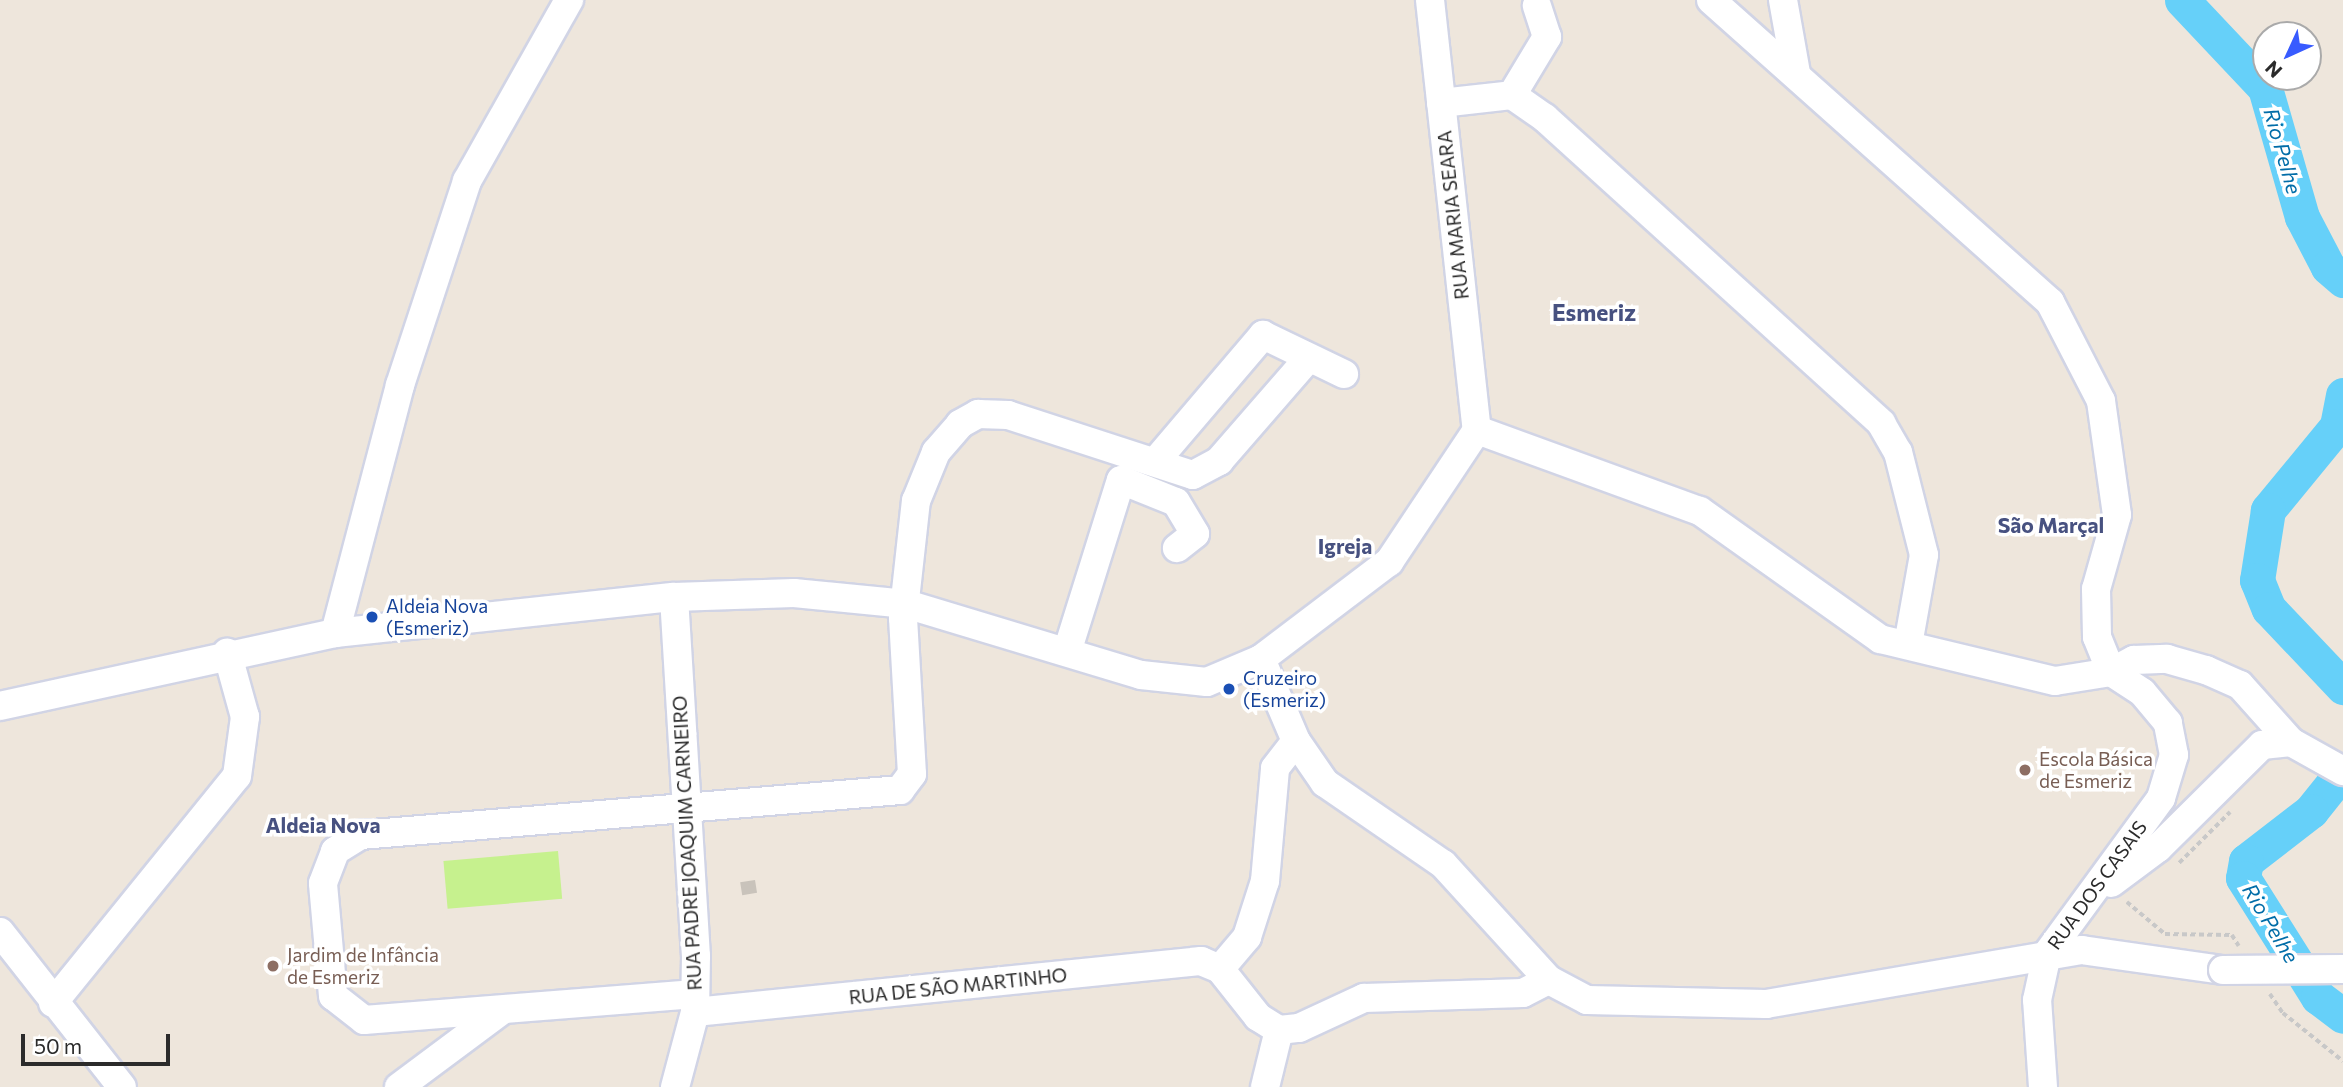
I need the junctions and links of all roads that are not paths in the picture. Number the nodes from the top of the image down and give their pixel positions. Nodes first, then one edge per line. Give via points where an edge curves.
1 (569, 0) edge
2 (1430, 0) edge
3 (1711, 0) edge
4 (1783, 0) edge
5 (1537, 6) dead end
6 (1796, 73) junction
7 (1512, 95) junction
8 (1441, 103) junction
9 (1306, 360) junction
10 (1344, 374) dead end
11 (1477, 430) junction
12 (1156, 462) junction
13 (1177, 548) dead end
14 (674, 597) junction
15 (906, 604) junction
16 (335, 633) junction
17 (1908, 645) junction
18 (228, 652) junction
19 (1067, 652) junction
20 (1261, 659) junction
21 (2111, 672) junction
22 (0, 706) edge
23 (1296, 741) junction
24 (2291, 742) junction
25 (2336, 768) edge
26 (687, 807) junction
27 (2092, 897) junction
28 (0, 932) edge
29 (2046, 954) junction
30 (1220, 969) junction
31 (2343, 969) edge
32 (1549, 980) junction
33 (53, 1003) junction
34 (695, 1003) junction
35 (500, 1011) junction
36 (1279, 1030) junction
37 (122, 1087) edge
38 (399, 1087) edge
39 (675, 1087) edge
40 (1265, 1087) edge
41 (2043, 1087) edge

1 - 16 street via 467,181 400,385
2 - 8 street, RUA MARIA SEARA
3 - 6 street
4 - 6 street
5 - 7 street via 1546,37
6 - 21 street via 2050,302 2101,401 2117,515 2096,589 2097,636
7 - 8 street
7 - 17 street via 1847,387 1881,423 1898,452 1924,555
8 - 11 street, RUA MARIA SEARA
9 - 10 street
9 - 12 street via 1207,470 1194,474
9 - 12 street via 1273,335 1255,341
11 - 17 street via 1700,510 1880,639
11 - 20 street via 1389,562
12 - 15 street via 1008,415 978,414 960,424 936,452 916,502
13 - 19 street via 1195,534 1176,502 1121,480
14 - 15 street via 794,593
14 - 16 street
14 - 26 street, RUA PADRE JOAQUIM CARNEIRO
15 - 19 street
15 - 26 street, RUA DE SÃO MARTINHO via 912,774 906,787
16 - 18 street
17 - 21 street via 2055,681
18 - 22 street
18 - 33 street via 245,717 237,776
19 - 20 street via 1178,683 1226,677
20 - 23 street
21 - 24 street via 2134,660 2167,659 2206,670 2239,685
21 - 27 street, RUA DOS CASAIS via 2142,692 2168,723 2174,755 2161,798
23 - 30 street via 1275,768 1265,881 1247,937
23 - 32 street via 1325,783 1443,863
24 - 25 street
24 - 27 street via 2262,746 2158,848
26 - 34 street, RUA PADRE JOAQUIM CARNEIRO
26 - 35 street, RUA DE SÃO MARTINHO via 361,835 334,851 323,883 333,996 350,1013 364,1020
27 - 29 street, RUA DOS CASAIS
28 - 33 street
29 - 31 street, bridge via 2082,950 2223,970
29 - 32 street via 1766,1004 1587,1000
29 - 41 street, RUA DOS CASAIS via 2036,1000
30 - 34 street, RUA DE SÃO MARTINHO via 1201,961
30 - 36 street via 1258,1017
32 - 36 street via 1523,993 1364,998 1299,1028
33 - 37 street
34 - 35 street, RUA DE SÃO MARTINHO
34 - 39 street, RUA PADRE JOAQUIM CARNEIRO
35 - 38 street
36 - 40 street

